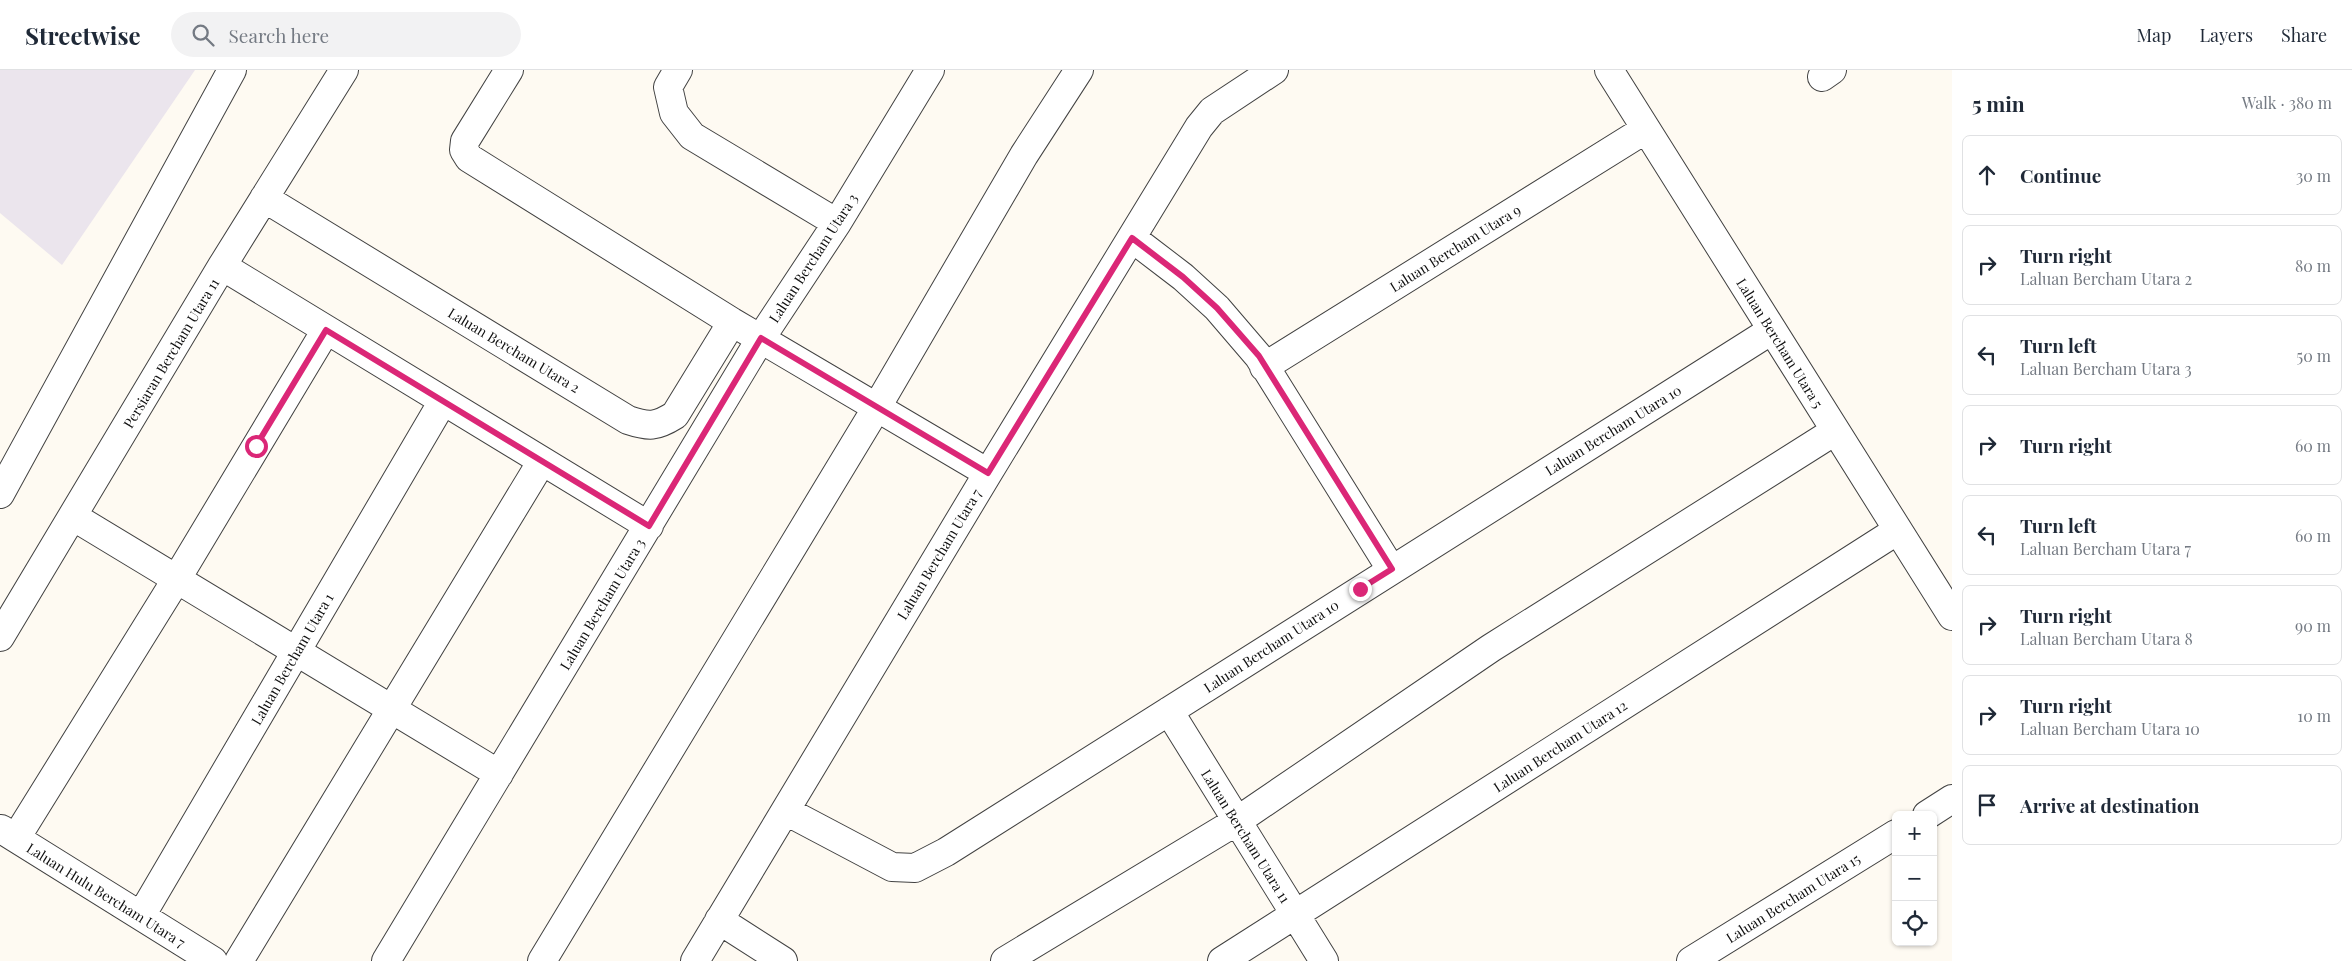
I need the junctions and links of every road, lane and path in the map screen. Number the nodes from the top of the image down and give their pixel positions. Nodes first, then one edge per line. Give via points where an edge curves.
1 (232, 70) edge
2 (344, 70) edge
3 (509, 70) edge
4 (678, 70) edge
5 (930, 70) edge
6 (1079, 70) edge
7 (1274, 70) edge
8 (1608, 70) edge
9 (1646, 129) junction
10 (264, 198) junction
11 (837, 223) junction
12 (1132, 238) junction
13 (222, 266) junction
14 (732, 322) junction
15 (326, 330) junction
16 (1772, 330) junction
17 (761, 338) junction
18 (1264, 367) junction
19 (443, 401) junction
20 (877, 407) junction
21 (1835, 431) junction
22 (542, 461) junction
23 (988, 473) junction
24 (0, 494) edge
25 (74, 517) junction
26 (649, 526) junction
27 (1898, 530) junction
28 (1392, 569) junction
29 (176, 580) junction
30 (1952, 616) edge
31 (0, 637) edge
32 (296, 652) junction
33 (391, 708) junction
34 (1169, 712) junction
35 (499, 774) junction
36 (1952, 799) edge
37 (786, 811) junction
38 (1933, 811) edge
39 (1237, 821) junction
40 (8, 834) edge
41 (1892, 836) edge
42 (1295, 915) junction
43 (141, 916) junction
44 (719, 920) junction
45 (213, 961) edge
46 (239, 961) edge
47 (386, 961) edge
48 (542, 961) edge
49 (695, 961) edge
50 (783, 961) edge
51 (1005, 961) edge
52 (1222, 961) edge
53 (1324, 961) edge
54 (1691, 961) edge

1 - 24 street
2 - 10 street, Persiaran Bercham Utara 11
3 - 14 street via 465,141 464,150 469,158
4 - 11 street via 668,87 674,113 692,136
5 - 11 street, Laluan Bercham Utara 3
6 - 20 street via 1024,155
7 - 12 street, Laluan Bercham Utara 7 via 1212,111
8 - 9 street, Laluan Bercham Utara 5
9 - 16 street, Laluan Bercham Utara 5
9 - 18 street, Laluan Bercham Utara 9
10 - 13 street, Persiaran Bercham Utara 11
10 - 14 street, Laluan Bercham Utara 2 via 628,420 645,425 661,423 675,415
11 - 17 street, Laluan Bercham Utara 3
12 - 18 street via 1217,308 1259,356
12 - 23 street, Laluan Bercham Utara 7
13 - 15 street
13 - 25 street, Persiaran Bercham Utara 11
14 - 17 street
15 - 19 street
15 - 29 street
16 - 21 street, Laluan Bercham Utara 5
16 - 28 street, Laluan Bercham Utara 10
17 - 20 street
17 - 26 street, Laluan Bercham Utara 3
18 - 28 street
19 - 22 street
19 - 32 street, Laluan Bercham Utara 1
20 - 23 street
20 - 48 street
21 - 27 street, Laluan Bercham Utara 5
21 - 39 street via 1491,648
22 - 26 street
22 - 33 street
23 - 37 street, Laluan Bercham Utara 7
25 - 29 street
25 - 31 street, Persiaran Bercham Utara 11
26 - 35 street, Laluan Bercham Utara 3
27 - 30 street, Laluan Bercham Utara 5
27 - 42 street, Laluan Bercham Utara 12
28 - 34 street, Laluan Bercham Utara 10
29 - 32 street
29 - 40 street
32 - 33 street
32 - 43 street, Laluan Bercham Utara 1
33 - 35 street
33 - 46 street
34 - 37 street, Laluan Bercham Utara 10 via 946,852 915,868 892,867
34 - 39 street, Laluan Bercham Utara 11
35 - 47 street, Laluan Bercham Utara 3
36 - 38 street
37 - 44 street, Laluan Bercham Utara 7
39 - 42 street, Laluan Bercham Utara 11
39 - 51 street
40 - 43 street, Laluan Hulu Bercham Utara 7
41 - 54 street, Laluan Bercham Utara 15
42 - 52 street, Laluan Bercham Utara 12
42 - 53 street, Laluan Bercham Utara 11
43 - 45 street, Laluan Hulu Bercham Utara 7
44 - 49 street, Laluan Bercham Utara 7
44 - 50 street

